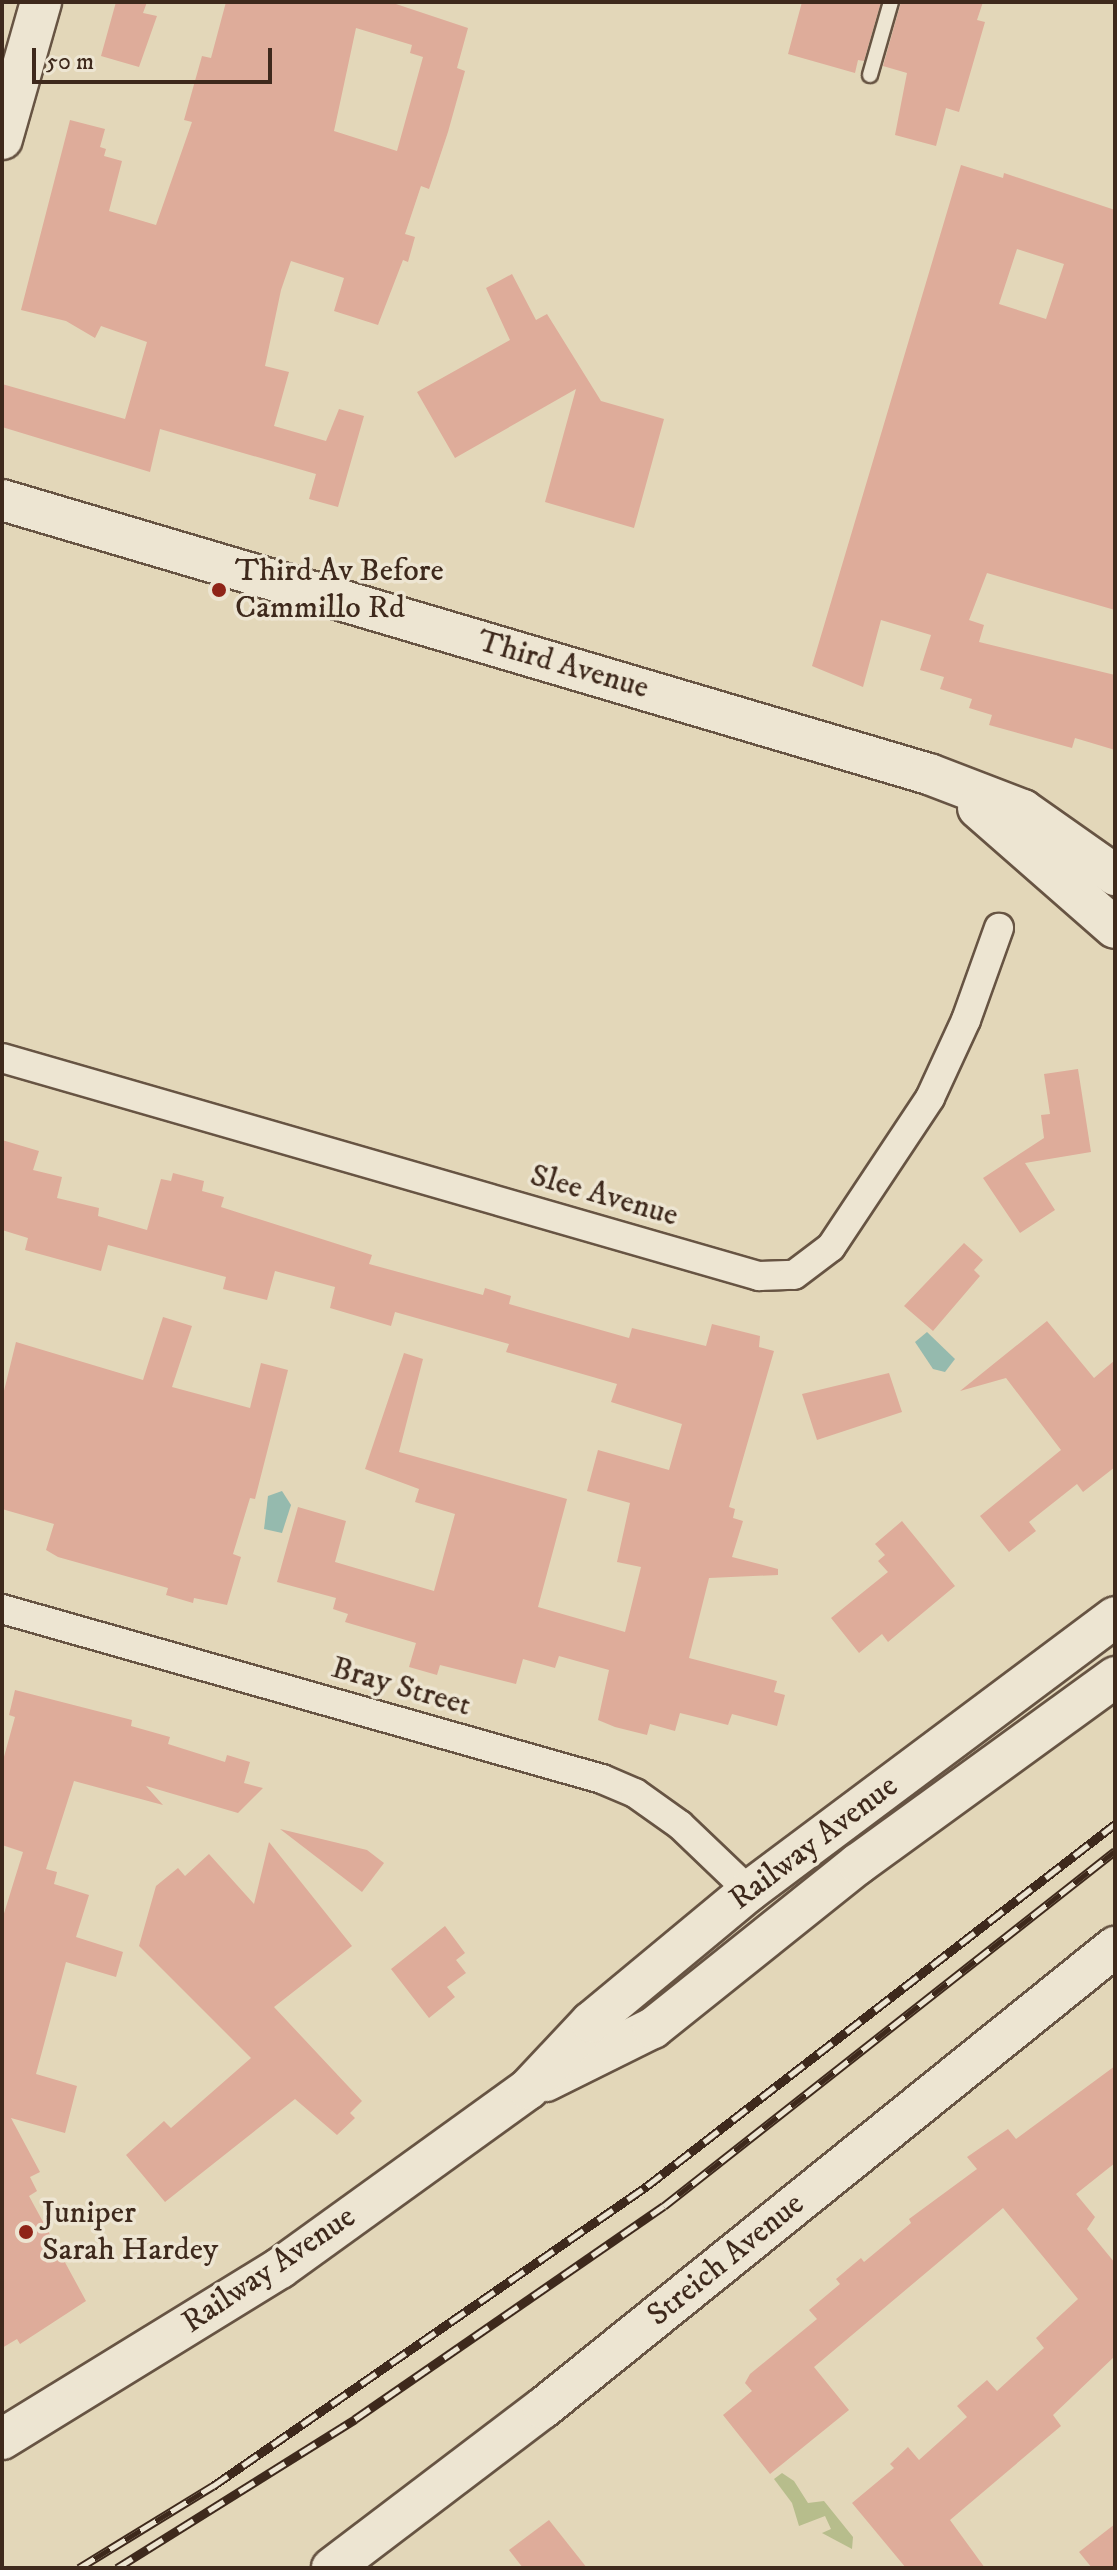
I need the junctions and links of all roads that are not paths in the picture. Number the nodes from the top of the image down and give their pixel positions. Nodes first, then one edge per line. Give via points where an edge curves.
1 (41, 2) edge
2 (891, 2) edge
3 (870, 75) dead end
4 (2, 139) edge
5 (5, 505) edge
6 (929, 774) junction
7 (1115, 875) edge
8 (999, 928) dead end
9 (1115, 928) edge
10 (2, 1058) edge
11 (2, 1609) edge
12 (1115, 1617) edge
13 (1115, 1677) edge
14 (749, 1891) junction
15 (1115, 1947) edge
16 (528, 2089) junction
17 (2, 2439) edge
18 (332, 2568) edge

1 - 4 main road
2 - 3 lane
5 - 6 main road, Third Avenue
6 - 7 main road, Third Avenue via 1023,810
6 - 9 main road, Third Avenue via 1003,825
8 - 10 street, Slee Avenue via 966,1020 930,1098 831,1247 794,1275 759,1276
11 - 14 street, Bray Street via 602,1779 635,1793 680,1825
12 - 14 main road, Railway Avenue
13 - 16 main road, Railway Avenue via 858,1864 653,2028
14 - 16 main road, Railway Avenue via 591,2022
15 - 18 main road, Streich Avenue via 543,2408
16 - 17 main road, Railway Avenue via 280,2268

